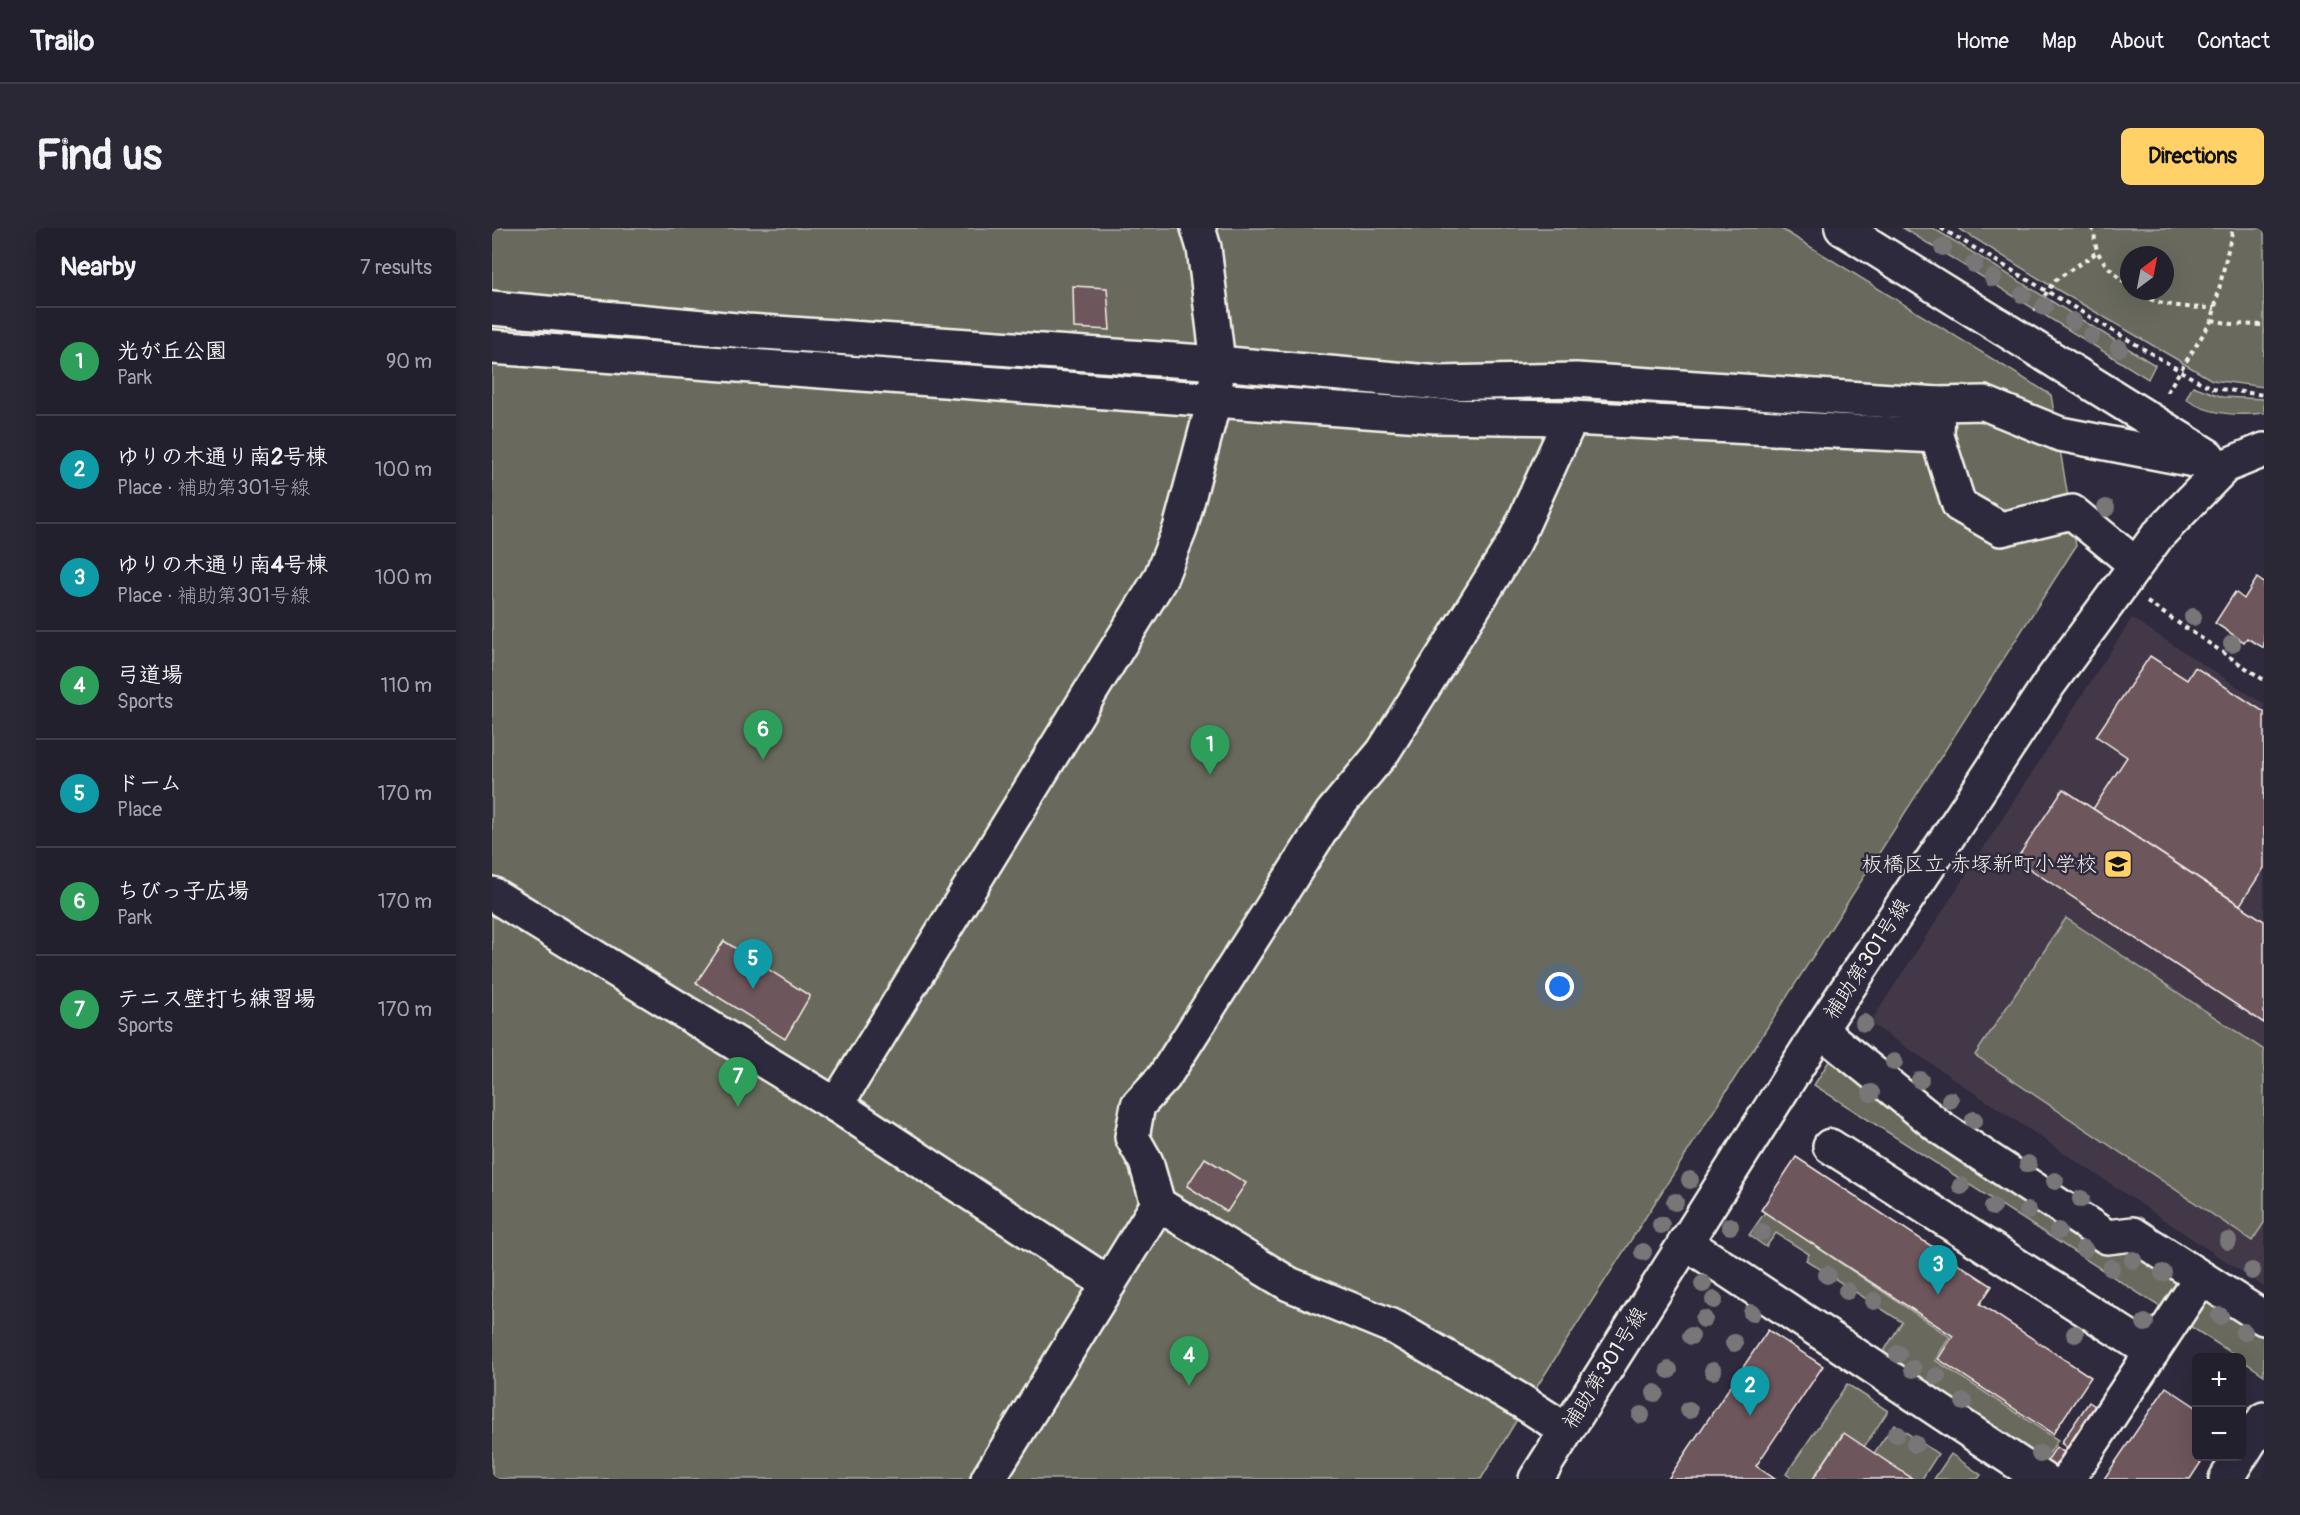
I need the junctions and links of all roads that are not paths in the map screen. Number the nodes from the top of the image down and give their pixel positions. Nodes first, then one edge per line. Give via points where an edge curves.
1 (1198, 228) edge
2 (1842, 228) edge
3 (492, 308) edge
4 (492, 347) edge
5 (1218, 363) junction
6 (1214, 401) junction
7 (1571, 417) junction
8 (1937, 420) junction
9 (2264, 450) edge
10 (2225, 466) junction
11 (2128, 574) junction
12 (492, 894) edge
13 (1820, 1030) junction
14 (836, 1106) junction
15 (1830, 1146) dead end
16 (1158, 1204) junction
17 (1685, 1242) junction
18 (2201, 1278) junction
19 (1110, 1284) junction
20 (2264, 1318) edge
21 (2152, 1352) junction
22 (2264, 1419) edge
23 (1566, 1430) junction
24 (2246, 1447) edge
25 (2237, 1461) edge
26 (988, 1479) edge
27 (1536, 1479) edge
28 (2043, 1479) edge
29 (2068, 1479) edge
30 (2226, 1479) edge

1 - 5 street via 1204,248
2 - 10 street
3 - 5 street via 759,332
4 - 6 street
5 - 6 street
5 - 8 street via 1440,382 1576,380
6 - 7 street via 1434,416
6 - 14 street via 1180,530 1160,579
7 - 8 street
7 - 16 street via 1515,541 1383,752 1332,813 1164,1077 1138,1105 1132,1137 1146,1162
8 - 10 street via 1984,403 2060,434
8 - 11 street via 1959,505 2001,529 2072,512
9 - 10 street, 補助第301号線
10 - 11 street, 補助第301号線 via 2158,535
11 - 13 street, 補助第301号線 via 2049,684
12 - 14 street
13 - 17 street, 補助第301号線
13 - 18 street via 1941,1128 2107,1237 2133,1234
14 - 19 street
15 - 21 street
16 - 19 street
16 - 23 street via 1289,1284 1396,1328
17 - 23 street, 補助第301号線
17 - 28 street
18 - 20 street
18 - 21 street
19 - 26 street
21 - 29 street
22 - 24 street
23 - 27 street, 補助第301号線
25 - 30 street

